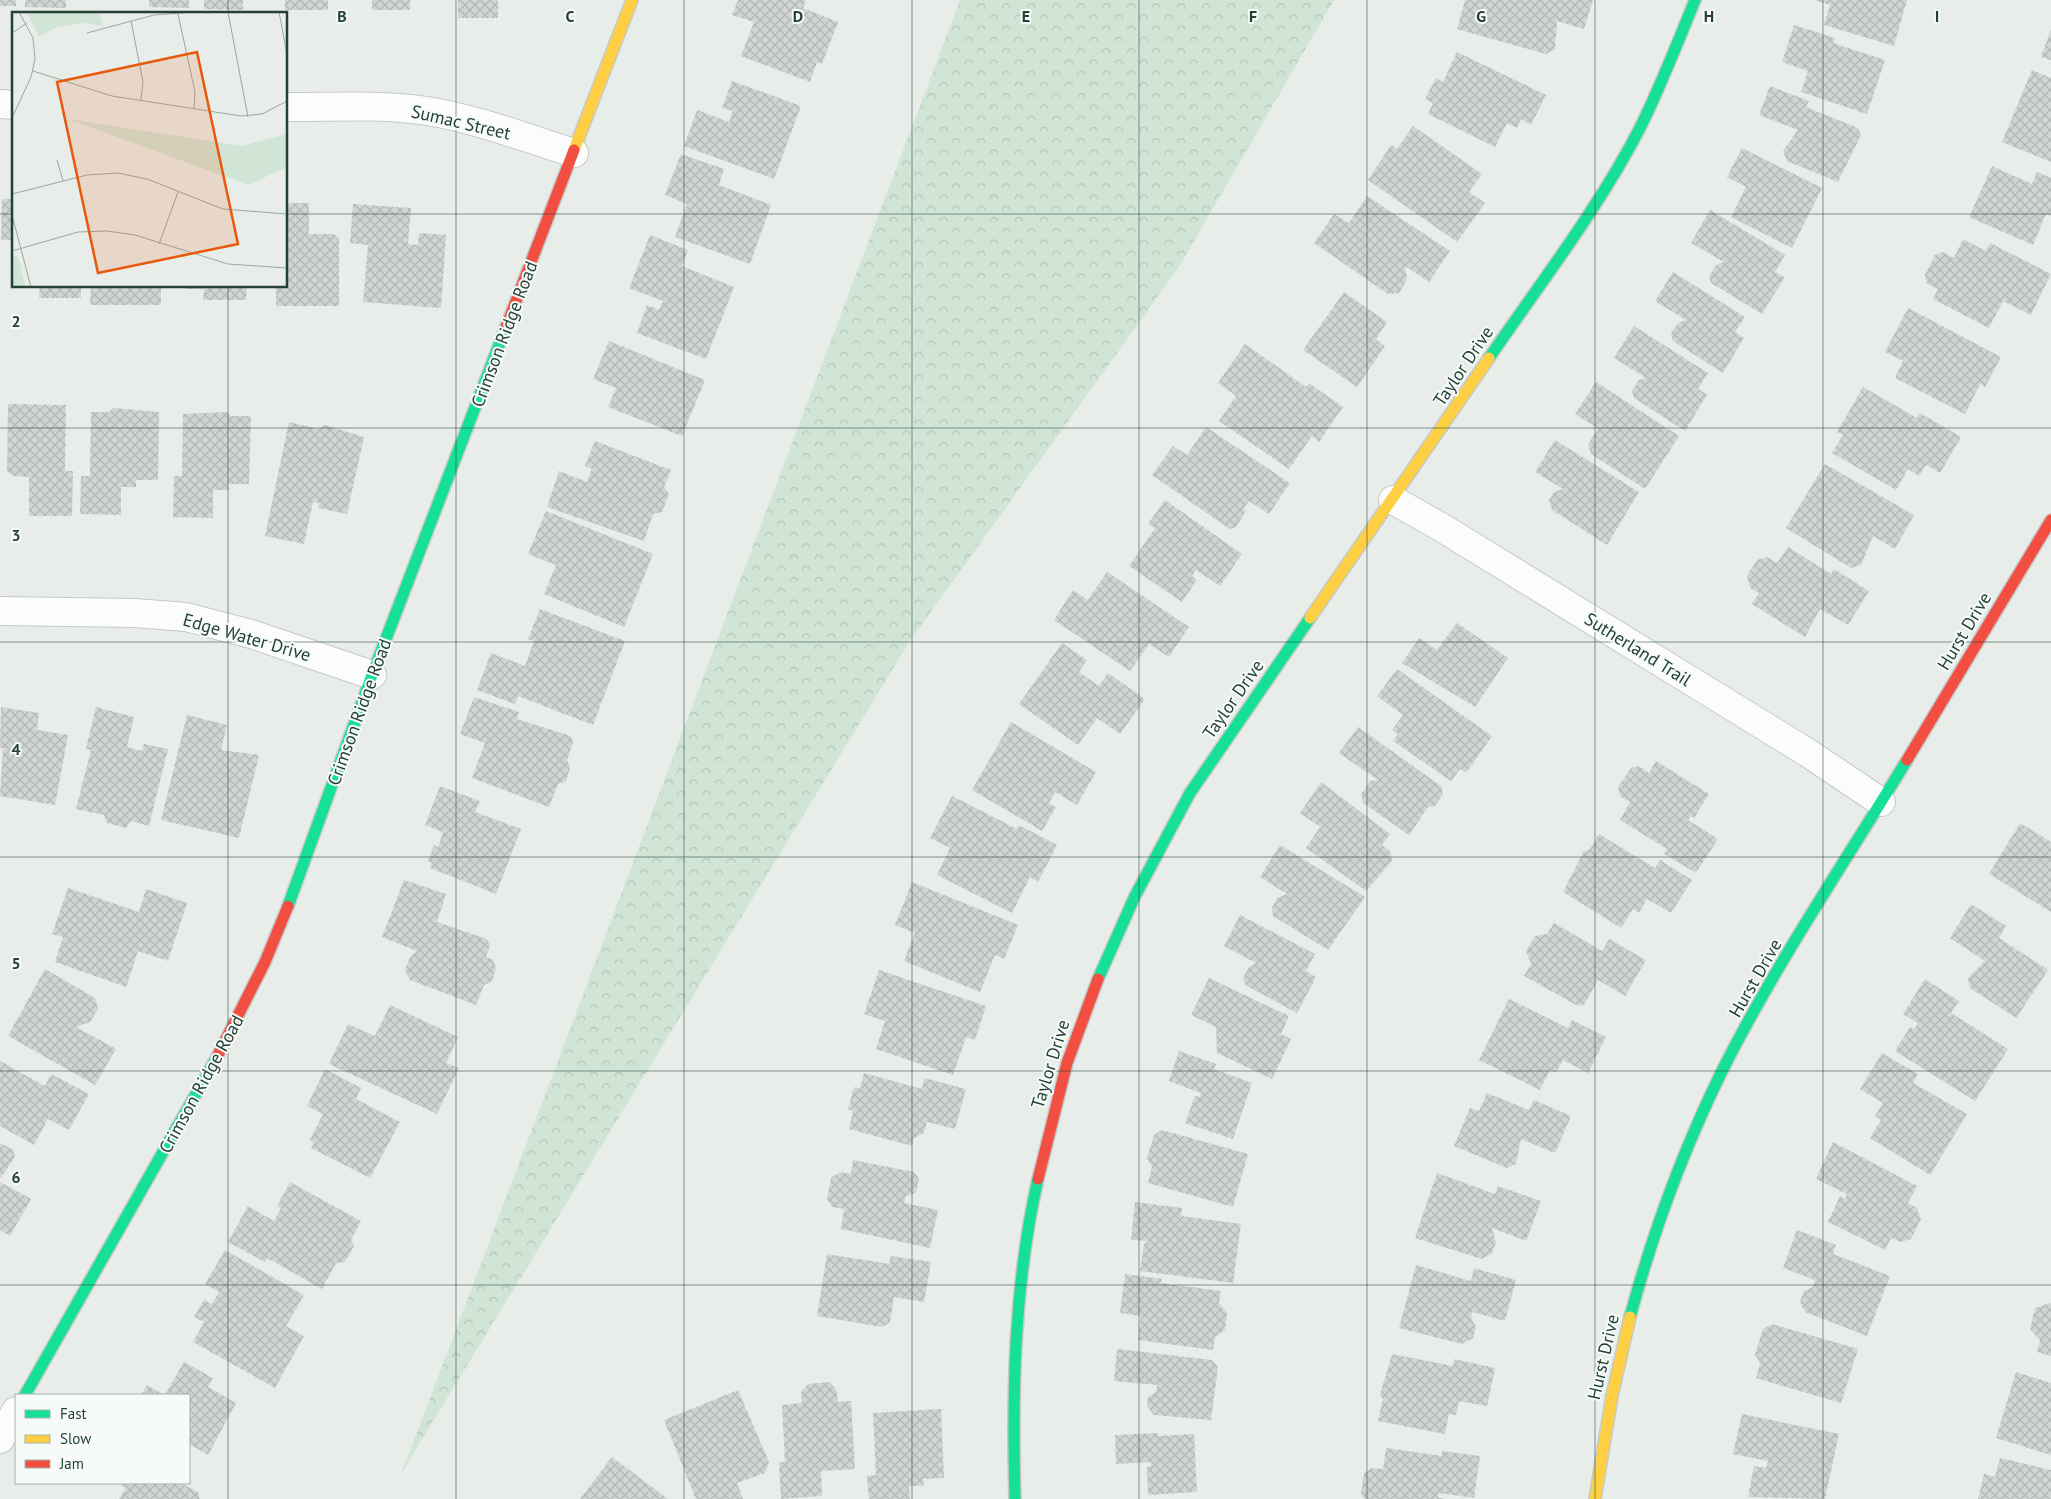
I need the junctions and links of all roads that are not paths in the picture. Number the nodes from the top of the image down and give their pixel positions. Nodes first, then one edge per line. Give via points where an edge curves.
1 (632, 0) edge
2 (1696, 0) edge
3 (288, 107) edge
4 (574, 153) junction
5 (1393, 500) junction
6 (2051, 520) edge
7 (0, 611) edge
8 (372, 675) junction
9 (1882, 802) junction
10 (26, 1394) edge
11 (15, 1413) edge
12 (0, 1440) edge
13 (1015, 1499) edge
14 (1595, 1499) edge

1 - 4 street, Crimson Ridge Road
2 - 5 street, Taylor Drive via 1640,127 1604,190
3 - 4 street, Sumac Street via 398,108 428,112
4 - 8 street, Crimson Ridge Road
5 - 9 street, Sutherland Trail via 1808,753
5 - 13 street, Taylor Drive via 1190,793 1156,854 1088,1002 1045,1142 1021,1281 1012,1399
6 - 9 street, Hurst Drive
7 - 8 street, Edge Water Drive via 186,617 251,634
8 - 10 street, Crimson Ridge Road via 265,962 232,1030
9 - 14 street, Hurst Drive via 1742,1035 1709,1099 1677,1174 1625,1337
11 - 12 street

